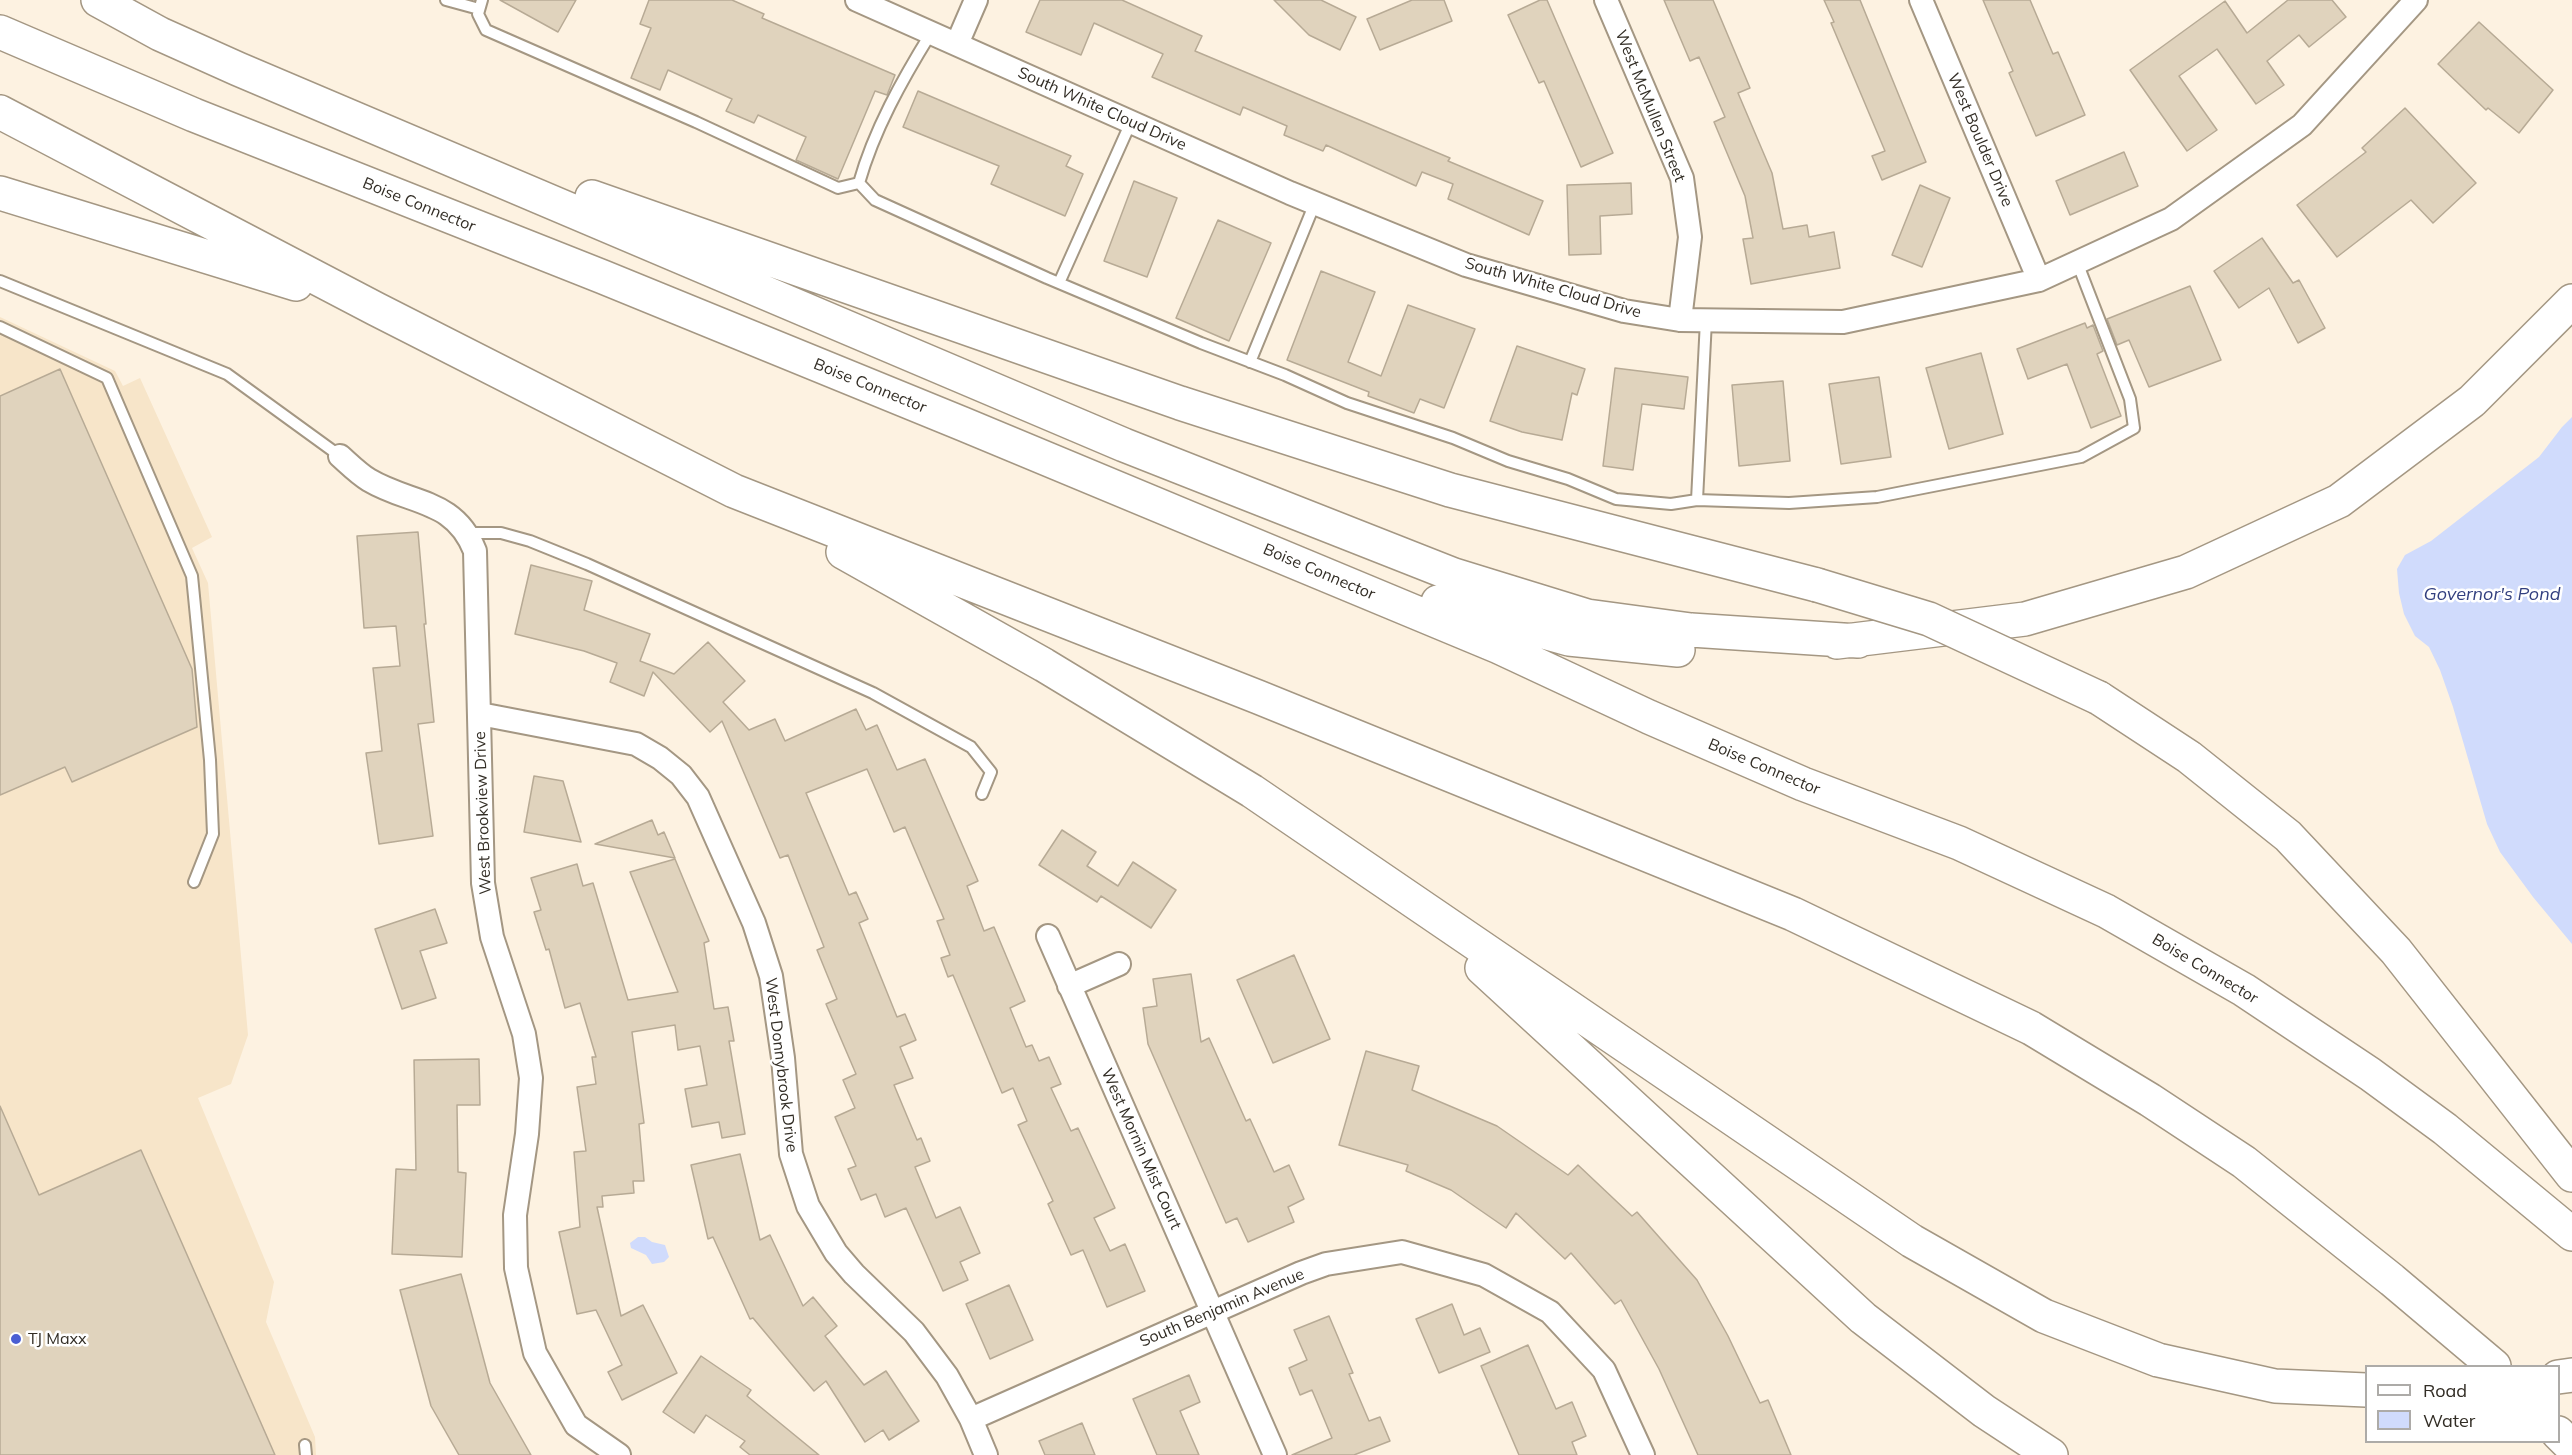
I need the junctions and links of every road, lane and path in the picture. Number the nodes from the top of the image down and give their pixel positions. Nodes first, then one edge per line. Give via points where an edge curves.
1 (99, 0) edge
2 (446, 0) edge
3 (857, 0) edge
4 (976, 0) edge
5 (1606, 0) edge
6 (1921, 0) edge
7 (2416, 0) edge
8 (481, 4) edge
9 (0, 32) edge
10 (931, 33) junction
11 (957, 44) junction
12 (238, 69) junction
13 (0, 112) edge
14 (1131, 122) junction
15 (859, 183) junction
16 (0, 192) edge
17 (1315, 203) junction
18 (2077, 262) junction
19 (2039, 280) junction
20 (0, 281) edge
21 (1059, 283) junction
22 (2572, 301) edge
23 (376, 309) junction
24 (1680, 320) junction
25 (1706, 320) junction
26 (0, 327) edge
27 (1250, 362) junction
28 (340, 456) joint
29 (734, 491) junction
30 (1697, 500) junction
31 (1195, 521) junction
32 (468, 533) junction
33 (1858, 641) junction
34 (480, 714) junction
35 (982, 794) dead end
36 (194, 882) dead end
37 (1392, 886) junction
38 (1048, 936) dead end
39 (1119, 964) dead end
40 (1069, 986) junction
41 (2572, 1174) edge
42 (2572, 1234) edge
43 (1212, 1312) junction
44 (2493, 1365) edge
45 (2365, 1390) edge
46 (971, 1419) junction
47 (2560, 1434) edge
48 (2572, 1447) edge
49 (620, 1455) edge
50 (986, 1455) edge
51 (1275, 1455) edge
52 (1642, 1455) edge
53 (2051, 1455) edge

1 - 12 highway via 160,34
2 - 8 lane
3 - 10 street, South White Cloud Drive
4 - 11 street
5 - 24 street, West McMullen Street via 1682,178 1690,237
6 - 19 street, West Boulder Drive
7 - 18 street, South White Cloud Drive via 2302,125 2171,219
8 - 15 lane via 478,15 486,30 838,188
9 - 31 highway, Boise Connector via 194,115 603,277
10 - 11 street, South White Cloud Drive
10 - 15 lane via 867,155
11 - 14 street, South White Cloud Drive
12 - 33 highway via 1124,445 1454,575 1587,616 1691,630
12 - 41 highway, bridge via 1180,403 1450,490 1817,585 1929,619 2098,698 2189,757 2288,836 2396,951
13 - 23 highway
14 - 17 street, South White Cloud Drive
14 - 21 lane
15 - 21 lane via 875,200
16 - 23 highway
17 - 24 street, South White Cloud Drive via 1466,265 1624,311
17 - 27 lane
18 - 19 street, South White Cloud Drive
18 - 30 lane via 2130,399 2134,428 2081,457 1877,497 1789,503
19 - 25 street, South White Cloud Drive via 1843,322
20 - 28 lane via 227,374
21 - 27 lane
22 - 33 highway via 2472,401 2339,501 2186,572 2025,619
23 - 29 highway
24 - 25 street, South White Cloud Drive
25 - 30 lane
26 - 36 lane via 107,378 192,576 210,760 213,834
27 - 30 lane via 1347,403 1616,499 1671,504
28 - 32 street via 369,480 446,512
29 - 37 highway via 1044,665 1252,791
29 - 44 highway via 1258,697 1793,914 2031,1028 2244,1162
31 - 33 highway via 1458,609 1569,639 1691,652
31 - 42 highway, Boise Connector via 1499,647 1793,780 1959,843 2106,911 2244,990 2370,1074 2445,1129
32 - 34 street, West Brookview Drive via 475,551
32 - 35 lane via 501,533 530,541 873,693 971,747 991,772
34 - 46 street, West Donnybrook Drive via 636,744 681,775 698,797 754,923 771,976 791,1154 808,1206 842,1260 914,1332 947,1376
34 - 49 street, West Brookview Drive via 483,882 492,938 524,1034 531,1078 515,1215 516,1268 535,1353 576,1425
37 - 45 highway via 1911,1241 2044,1316 2158,1360 2276,1386
37 - 53 highway via 1863,1318 1984,1411
38 - 40 street, West Mornin Mist Court
39 - 40 street
40 - 43 street, West Mornin Mist Court
43 - 46 street, South Benjamin Avenue
43 - 51 street, West Mornin Mist Court
43 - 52 street, South Benjamin Avenue via 1326,1264 1401,1252 1484,1275 1550,1312 1604,1370
46 - 50 street, West Donnybrook Drive
47 - 48 highway

